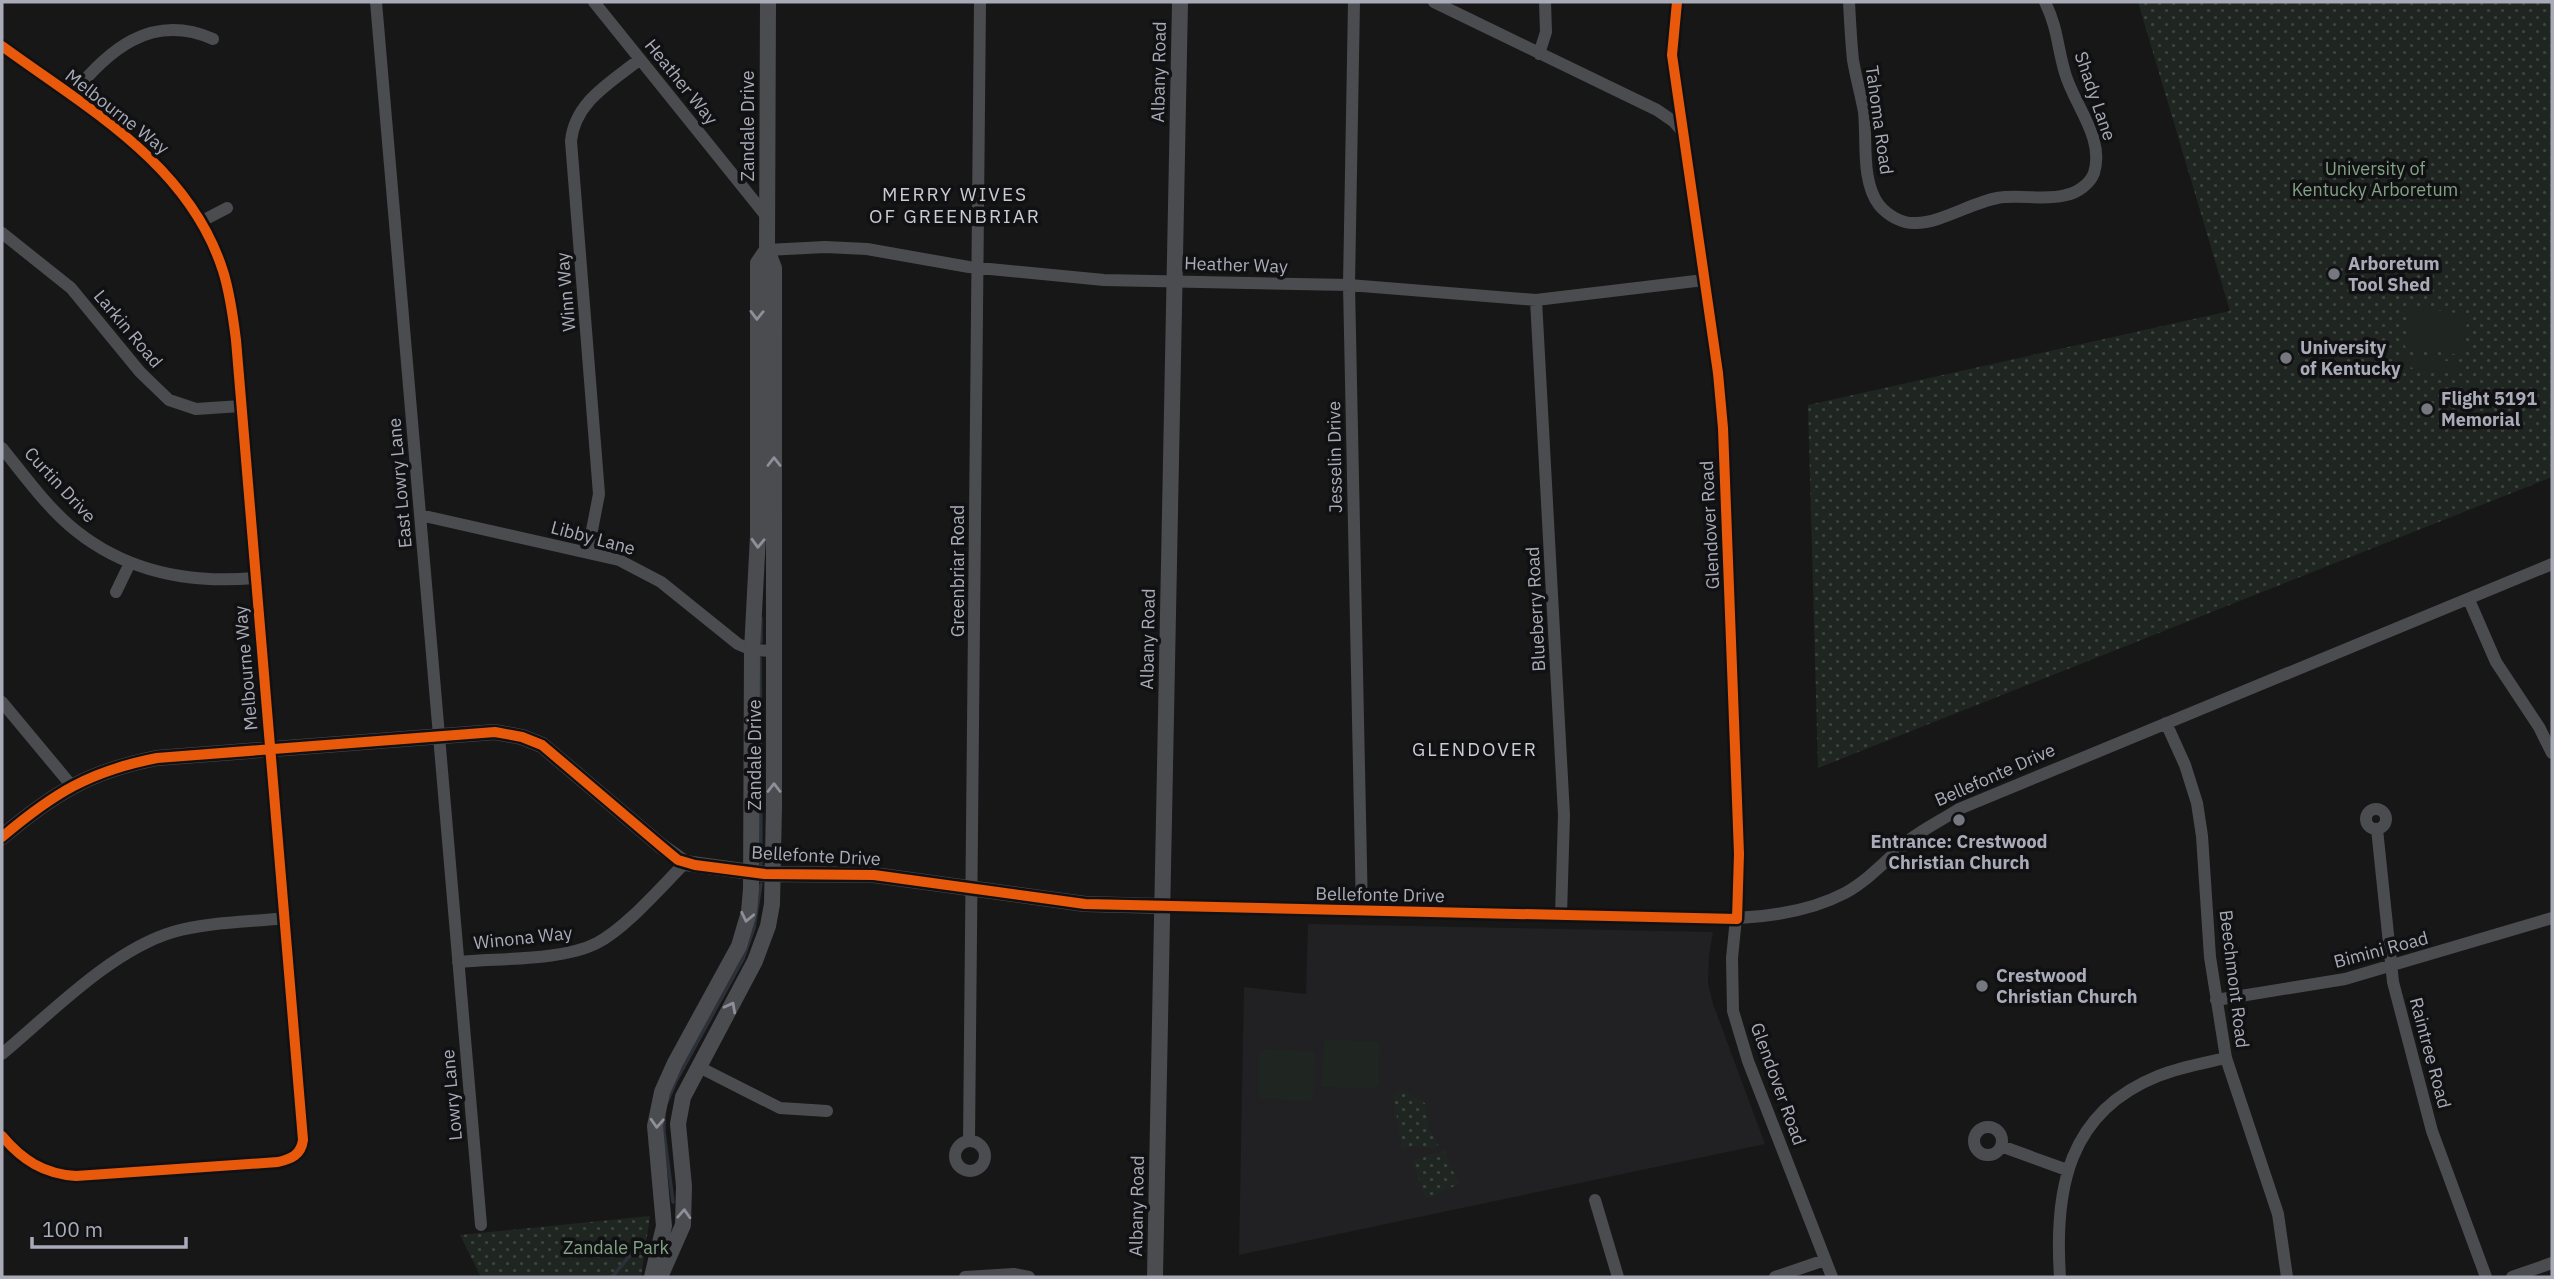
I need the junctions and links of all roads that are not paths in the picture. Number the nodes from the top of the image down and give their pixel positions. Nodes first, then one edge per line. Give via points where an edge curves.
1 (376, 2) edge
2 (594, 2) edge
3 (768, 2) edge
4 (980, 2) edge
5 (1180, 2) edge
6 (1354, 2) edge
7 (1434, 2) edge
8 (1545, 2) edge
9 (1677, 2) edge
10 (1849, 2) edge
11 (2045, 2) edge
12 (213, 39) dead end
13 (2, 46) edge
14 (1539, 54) junction
15 (640, 59) junction
16 (71, 96) junction
17 (1684, 132) junction
18 (1989, 200) joint
19 (228, 208) dead end
20 (767, 217) junction
21 (200, 222) junction
22 (2, 233) edge
23 (767, 250) junction
24 (978, 267) junction
25 (1175, 280) junction
26 (1704, 281) junction
27 (1349, 285) junction
28 (1536, 300) junction
29 (242, 406) junction
30 (2, 448) edge
31 (420, 515) junction
32 (588, 551) junction
33 (130, 563) junction
34 (2552, 564) edge
35 (255, 578) junction
36 (116, 593) dead end
37 (2469, 600) junction
38 (752, 650) junction
39 (774, 651) junction
40 (2, 702) edge
41 (2166, 723) junction
42 (440, 736) junction
43 (271, 748) junction
44 (2552, 753) edge
45 (71, 785) junction
46 (2377, 830) dead end
47 (2, 837) edge
48 (685, 863) junction
49 (752, 871) junction
50 (774, 874) junction
51 (972, 889) junction
52 (1162, 906) junction
53 (1362, 912) junction
54 (1561, 915) junction
55 (286, 918) junction
56 (2552, 918) edge
57 (1737, 919) junction
58 (458, 962) junction
59 (2390, 967) junction
60 (2216, 1000) junction
61 (2, 1054) edge
62 (2226, 1058) junction
63 (699, 1067) junction
64 (827, 1111) dead end
65 (2, 1136) edge
66 (969, 1141) dead end
67 (2001, 1146) dead end
68 (2067, 1170) junction
69 (1595, 1200) dead end
70 (481, 1225) dead end
71 (1825, 1260) junction
72 (2552, 1263) edge
73 (652, 1277) edge
74 (660, 1277) edge
75 (965, 1277) edge
76 (987, 1277) edge
77 (1029, 1277) edge
78 (1155, 1277) edge
79 (1618, 1277) edge
80 (1775, 1277) edge
81 (1832, 1277) edge
82 (2060, 1277) edge
83 (2287, 1277) edge
84 (2486, 1277) edge
85 (2512, 1277) edge

1 - 31 street, East Lowry Lane
2 - 15 street, Heather Way
3 - 20 street, Zandale Drive
4 - 24 street, Greenbriar Road
5 - 25 street, Albany Road
6 - 27 street, Jesselin Drive
7 - 14 street
8 - 14 street via 1546,32
9 - 17 street, Glendover Road via 1672,55
10 - 18 street, Tahoma Road via 1853,62 1875,199 1890,215 1914,224
11 - 18 street, Shady Lane via 2054,21 2065,74 2092,133 2094,173 2083,187 2066,196
12 - 16 street via 187,30 137,38 108,54
13 - 16 street, Melbourne Way
14 - 17 street via 1657,110
15 - 20 street, Heather Way
15 - 32 street, Winn Way via 581,108 572,127 599,494
16 - 21 street, Melbourne Way via 158,163
17 - 26 street, Glendover Road
19 - 21 street
20 - 23 street, Zandale Drive
21 - 29 street, Melbourne Way via 228,289
22 - 29 street, Larkin Road via 71,288 169,400 195,409
23 - 24 street, Heather Way via 867,249
23 -> 38 street, Zandale Drive via 758,263 758,536
39 -> 23 street, Zandale Drive via 774,268
24 - 25 street, Heather Way via 1104,279
24 - 51 street, Greenbriar Road
25 - 27 street, Heather Way
25 - 52 street, Albany Road
26 - 28 street, Heather Way
26 - 57 street, Glendover Road via 1723,428 1739,840
27 - 28 street, Heather Way
27 - 53 street, Jesselin Drive
28 - 54 street, Blueberry Road via 1563,816
29 - 35 street, Melbourne Way
30 - 33 street, Curtin Drive via 69,525
31 - 32 street, Libby Lane
31 - 42 street, East Lowry Lane
32 - 38 street, Libby Lane via 647,573
33 - 35 street, Curtin Drive via 193,579
33 - 36 street
34 - 37 street, Bellefonte Drive
35 - 43 street, Melbourne Way
37 - 41 street, Bellefonte Drive
37 - 44 street via 2496,662
38 - 39 street, Libby Lane
38 - 49 street, Zandale Drive
50 -> 39 street, Zandale Drive
40 - 45 street
41 - 57 street, Bellefonte Drive via 1959,809 1910,839 1864,880 1828,901 1796,911
41 - 60 street, Beechmont Road via 2197,803
42 - 43 street, Bellefonte Drive
42 - 48 street, Bellefonte Drive via 495,732 532,740
42 - 58 street, East Lowry Lane
43 - 45 street, Bellefonte Drive via 157,758 110,769
43 - 55 street, Melbourne Way
45 - 47 street, Bellefonte Drive
46 - 59 street, Raintree Road
48 - 49 street, Bellefonte Drive
48 - 58 street, Winona Way via 608,936 585,948
49 - 50 street, Bellefonte Drive
49 -> 73 street, Zandale Drive via 749,912 739,946 675,1063 660,1102 655,1126 664,1226
50 - 51 street, Bellefonte Drive via 874,875
63 -> 50 street, Zandale Drive via 761,948
51 - 52 street, Bellefonte Drive via 1085,904
51 - 66 street, Greenbriar Road
52 - 53 street, Bellefonte Drive
52 - 78 street, Albany Road
53 - 54 street, Bellefonte Drive
54 - 57 street, Bellefonte Drive
55 - 61 street via 184,929 142,944 113,961
55 - 65 street, Melbourne Way via 303,1140 296,1155 278,1162 76,1177 33,1165
56 - 59 street, Bimini Road
57 - 71 street, Glendover Road via 1731,971 1734,1011 1748,1061
58 - 70 street, Lowry Lane
59 - 60 street, Bimini Road
59 - 84 street, Raintree Road via 2432,1131
60 - 62 street, Beechmont Road
62 - 68 street via 2161,1074 2123,1094 2082,1137
62 - 83 street, Beechmont Road via 2278,1214
63 - 64 street via 780,1108
74 -> 63 street, Zandale Drive via 683,1225 678,1114
67 - 68 street
68 - 82 street via 2060,1214
69 - 79 street
71 - 80 street
71 - 81 street, Glendover Road
72 - 85 street
75 - 76 street
76 - 77 street

